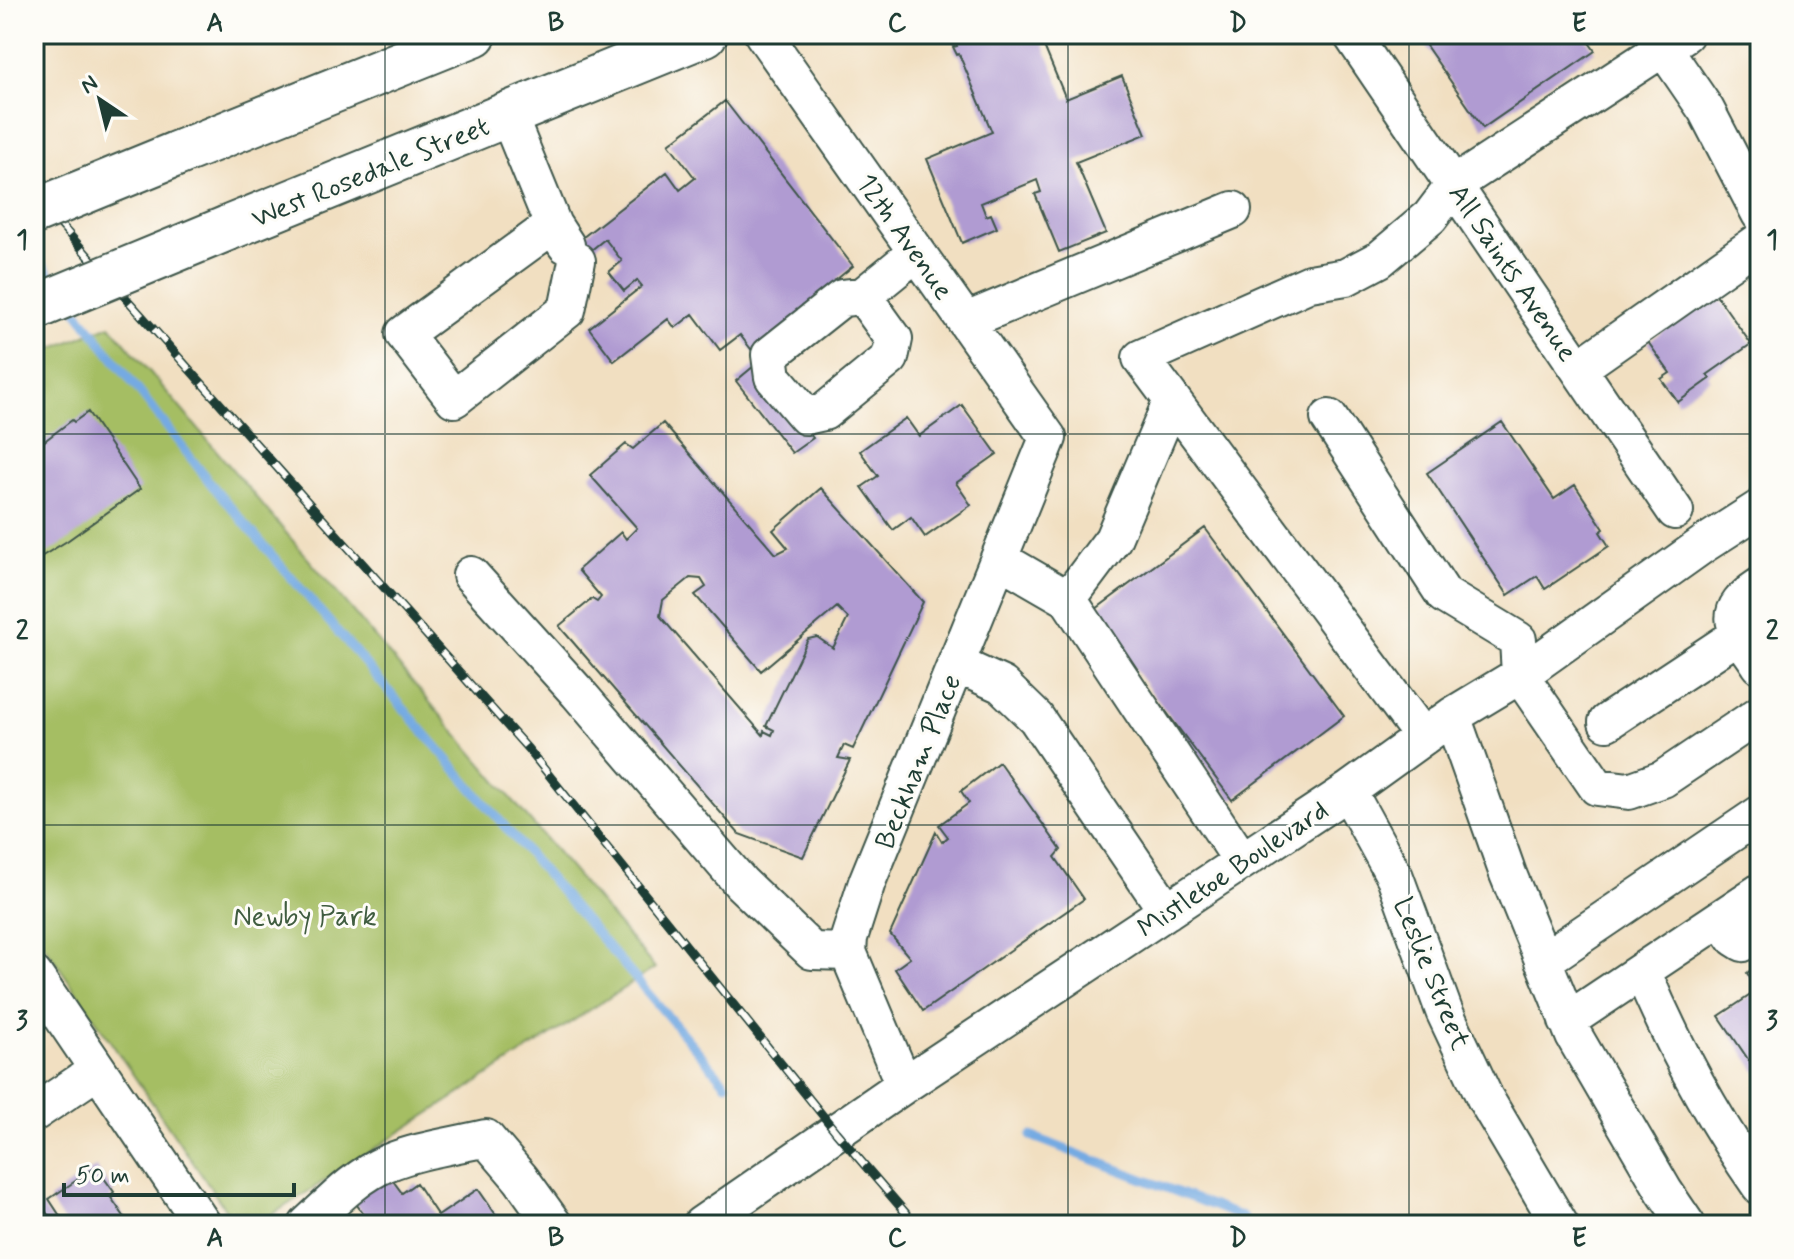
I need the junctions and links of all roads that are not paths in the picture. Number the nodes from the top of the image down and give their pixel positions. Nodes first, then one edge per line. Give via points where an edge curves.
1 (474, 34) edge
2 (705, 34) edge
3 (763, 34) edge
4 (1351, 34) edge
5 (1668, 39) edge
6 (508, 115) junction
7 (1455, 184) junction
8 (1233, 210) dead end
9 (34, 212) edge
10 (1760, 214) edge
11 (1760, 241) edge
12 (566, 245) junction
13 (917, 252) junction
14 (863, 296) dead end
15 (34, 308) edge
16 (966, 321) junction
17 (1579, 368) junction
18 (1172, 400) junction
19 (1329, 418) dead end
20 (1048, 438) joint
21 (1760, 508) edge
22 (1675, 511) dead end
23 (999, 559) junction
24 (471, 575) dead end
25 (1760, 586) edge
26 (1068, 599) junction
27 (1751, 641) edge
28 (956, 664) junction
29 (1520, 675) junction
30 (1760, 714) edge
31 (1452, 716) junction
32 (1607, 722) dead end
33 (1423, 737) junction
34 (1348, 791) junction
35 (1760, 814) edge
36 (1242, 861) junction
37 (1760, 892) edge
38 (1167, 911) junction
39 (1721, 918) junction
40 (1760, 934) edge
41 (848, 952) junction
42 (1543, 961) junction
43 (1642, 971) junction
44 (34, 975) edge
45 (1567, 1021) junction
46 (98, 1070) junction
47 (904, 1085) junction
48 (34, 1113) edge
49 (1760, 1186) edge
50 (203, 1225) edge
51 (307, 1225) edge
52 (554, 1225) edge
53 (701, 1225) edge
54 (1560, 1225) edge
55 (1687, 1225) edge

1 - 9 main road, bridge
2 - 6 main road, West Rosedale Street
3 - 13 street, 12th Avenue
4 - 7 street, All Saints Avenue
5 - 7 street
5 - 10 street
6 - 12 street
6 - 15 main road, West Rosedale Street, bridge
7 - 17 street, All Saints Avenue
7 - 18 street via 1430,217 1380,259 1346,277 1310,283 1141,358
8 - 16 street
11 - 17 street
12 - 12 street via 404,334 454,399 567,310
13 - 14 street
13 - 16 street, 12th Avenue
16 - 20 street, 12th Avenue
17 - 22 street, All Saints Avenue
18 - 26 street via 1113,539
18 - 33 street
19 - 29 street via 1444,595 1518,640
20 - 23 street, Beckham Place
21 - 29 street, Mistletoe Boulevard
23 - 26 street
23 - 28 street, Beckham Place
24 - 41 street via 741,883 812,951
25 - 27 street via 1733,613 1734,625
26 - 36 street
27 - 32 street
28 - 38 street via 1002,685 1036,718
28 - 41 street, Beckham Place via 867,882
29 - 30 street via 1597,787 1629,791 1663,779
29 - 31 street, Mistletoe Boulevard
31 - 33 street, Mistletoe Boulevard
31 - 42 street
33 - 34 street, Mistletoe Boulevard
34 - 36 street, Mistletoe Boulevard
34 - 54 street, Leslie Street via 1395,877 1444,1011 1485,1098
35 - 42 street
36 - 38 street, Mistletoe Boulevard
37 - 39 street
38 - 47 street, Mistletoe Boulevard
39 - 40 street via 1743,943
39 - 43 street
41 - 47 street
42 - 45 street
43 - 45 street
43 - 49 street via 1694,1080
44 - 46 street
45 - 55 street
46 - 48 street
46 - 50 street
47 - 53 street, Mistletoe Boulevard
51 - 52 street via 384,1164 486,1138

